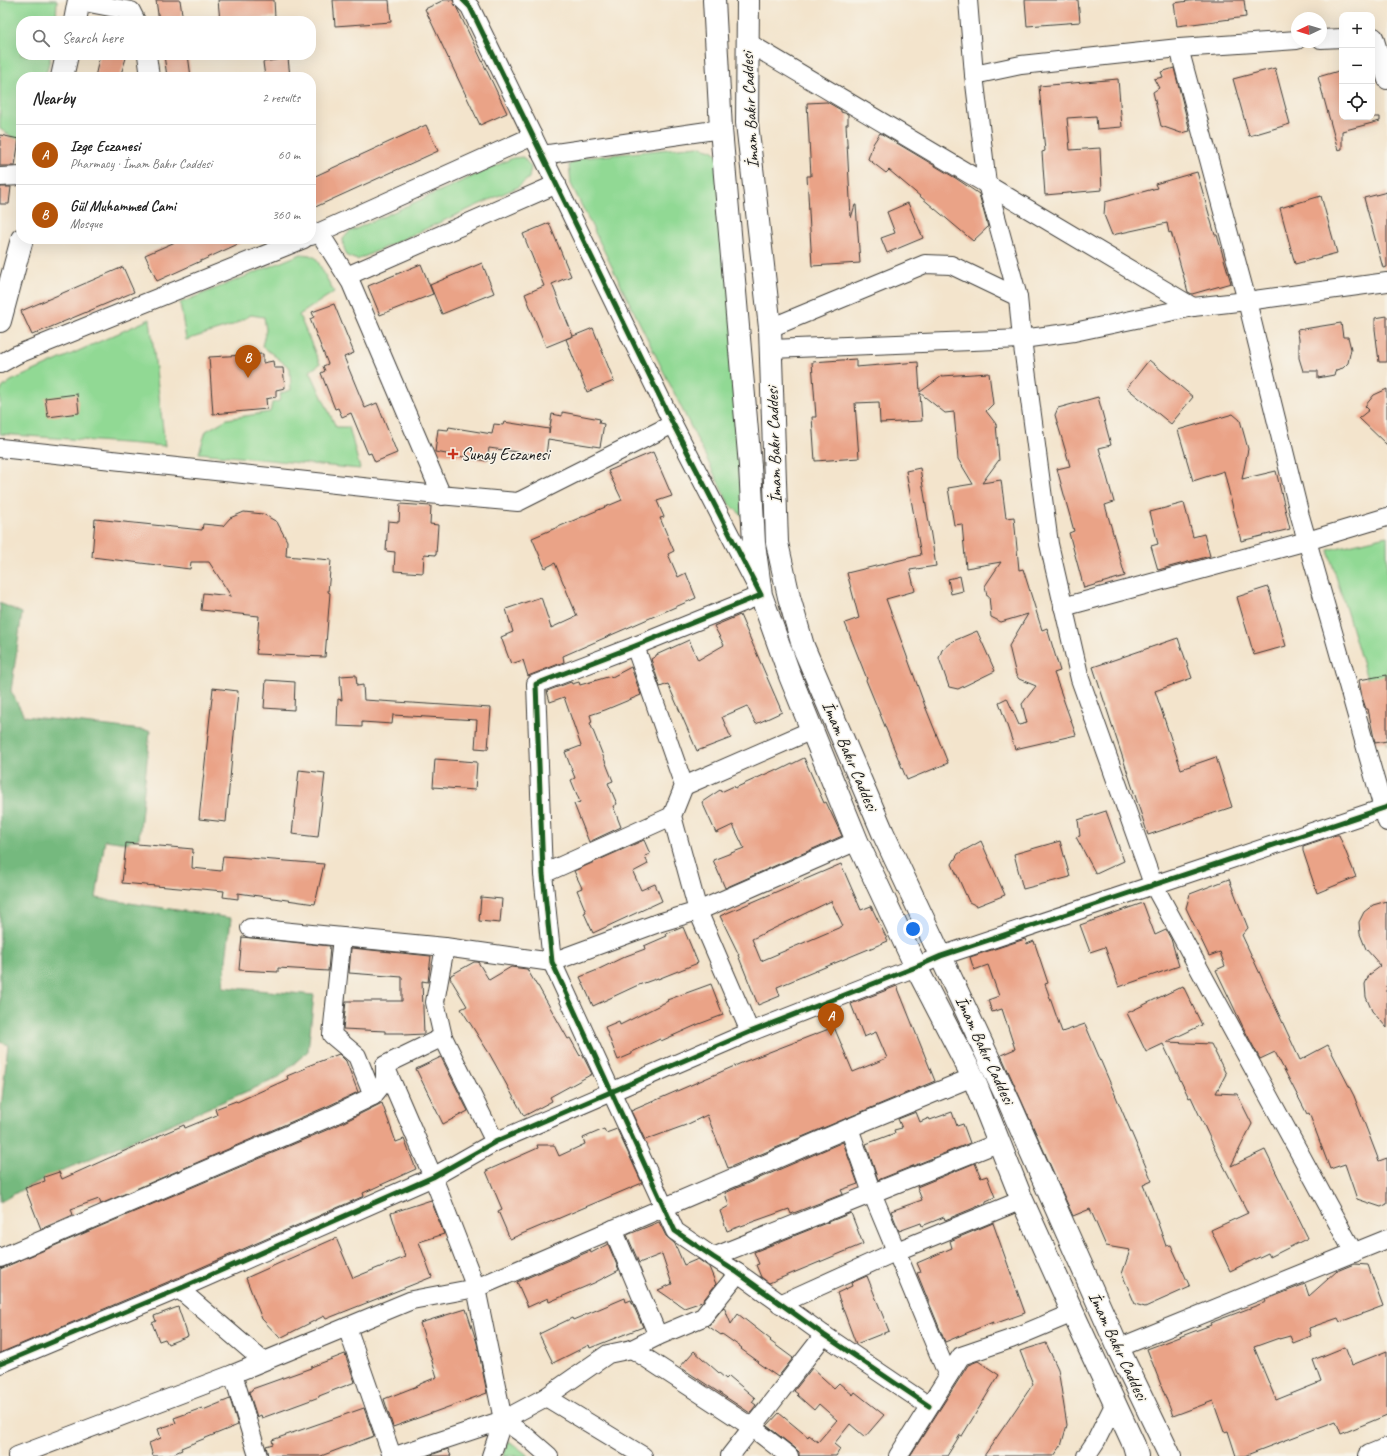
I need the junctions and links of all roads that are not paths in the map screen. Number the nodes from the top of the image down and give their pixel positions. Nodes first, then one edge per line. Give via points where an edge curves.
1 (463, 0) edge
2 (714, 0) edge
3 (748, 0) edge
4 (968, 0) edge
5 (78, 7) edge
6 (133, 16) edge
7 (1378, 37) edge
8 (1339, 38) edge
9 (1327, 39) edge
10 (1291, 40) edge
11 (747, 42) junction
12 (1179, 48) junction
13 (66, 60) edge
14 (148, 60) edge
15 (63, 72) edge
16 (149, 72) edge
17 (974, 75) junction
18 (1387, 80) edge
19 (721, 128) junction
20 (533, 136) junction
21 (542, 155) junction
22 (16, 176) edge
23 (0, 177) edge
24 (557, 184) junction
25 (987, 184) junction
26 (316, 234) edge
27 (21, 244) edge
28 (291, 244) edge
29 (312, 244) edge
30 (347, 276) junction
31 (1387, 282) edge
32 (1018, 297) junction
33 (1247, 301) junction
34 (1193, 307) junction
35 (0, 321) edge
36 (770, 328) junction
37 (1022, 339) junction
38 (771, 349) junction
39 (0, 364) edge
40 (673, 424) junction
41 (0, 448) edge
42 (442, 496) junction
43 (1387, 517) edge
44 (1307, 541) junction
45 (761, 595) junction
46 (1063, 608) junction
47 (635, 646) junction
48 (812, 730) junction
49 (684, 786) junction
50 (1386, 812) edge
51 (672, 816) junction
52 (857, 841) junction
53 (543, 874) junction
54 (1153, 884) junction
55 (698, 911) junction
56 (250, 928) dead end
57 (342, 937) junction
58 (445, 947) junction
59 (941, 956) junction
60 (552, 962) junction
61 (916, 967) junction
62 (750, 1032) junction
63 (443, 1037) junction
64 (385, 1065) junction
65 (973, 1077) junction
66 (611, 1092) junction
67 (373, 1096) junction
68 (849, 1128) junction
69 (495, 1142) junction
70 (998, 1143) junction
71 (433, 1177) junction
72 (872, 1192) junction
73 (1022, 1200) junction
74 (664, 1208) junction
75 (613, 1229) junction
76 (1387, 1239) edge
77 (897, 1251) junction
78 (1354, 1253) junction
79 (713, 1257) junction
80 (0, 1258) edge
81 (738, 1273) junction
82 (476, 1288) junction
83 (179, 1290) junction
84 (780, 1304) junction
85 (1073, 1314) junction
86 (347, 1327) junction
87 (824, 1335) junction
88 (658, 1336) junction
89 (1118, 1348) junction
90 (632, 1349) junction
91 (263, 1361) junction
92 (0, 1364) edge
93 (233, 1374) junction
94 (948, 1376) junction
95 (546, 1397) junction
96 (1115, 1403) junction
97 (929, 1406) junction
98 (503, 1420) junction
99 (753, 1428) junction
100 (1387, 1449) edge
101 (17, 1456) edge
102 (258, 1456) edge
103 (392, 1456) edge
104 (395, 1456) edge
105 (491, 1456) edge
106 (549, 1456) edge
107 (643, 1456) edge
108 (730, 1456) edge
109 (789, 1456) edge
110 (898, 1456) edge
111 (1086, 1456) edge
112 (1137, 1456) edge
113 (1170, 1456) edge
114 (1370, 1456) edge

1 - 20 street via 470,7
2 - 19 main road
3 - 11 main road, İmam Bakır Caddesi
4 - 17 street
5 - 6 street via 131,12
7 - 18 street
8 - 9 street
10 - 12 street
11 - 25 street
11 - 36 main road, İmam Bakır Caddesi via 747,123
12 - 17 street via 1021,65
12 - 33 street
13 - 15 main road
14 - 16 street
17 - 25 street
19 - 21 street
19 - 45 main road via 750,466 754,542
20 - 21 street
20 - 26 street
21 - 24 street
22 - 23 street
24 - 30 street
24 - 40 street
25 - 32 street
25 - 34 street
27 - 35 main road
28 - 39 street via 16,355
29 - 30 street
30 - 42 street
31 - 33 street
32 - 36 street via 951,265 925,264
32 - 37 street
33 - 34 street
33 - 44 street
34 - 37 street via 1074,332
36 - 38 main road, İmam Bakır Caddesi
37 - 38 street
37 - 46 street via 1049,544
38 - 59 main road, İmam Bakır Caddesi via 777,543 789,597 803,646 884,833
40 - 42 street via 518,502
40 - 45 street
41 - 42 street
43 - 44 street
44 - 46 street
44 - 50 street
45 - 47 street
45 - 48 main road
46 - 54 street via 1080,679
47 - 49 street
47 - 53 street via 536,684
48 - 49 street
48 - 52 main road
49 - 51 street
50 - 54 street
51 - 53 street
51 - 55 street
52 - 55 street
52 - 61 main road
53 - 60 street
54 - 59 street
54 - 78 street
55 - 60 street
55 - 62 street
56 - 57 street
57 - 58 street
57 - 67 street via 332,1035 358,1056
58 - 60 street
58 - 63 street via 435,1002
59 - 61 street
59 - 89 main road, İmam Bakır Caddesi
60 - 66 street
61 - 62 street
61 - 65 main road
62 - 66 street
63 - 64 street
63 - 69 street
64 - 67 street via 385,1081
64 - 71 street
65 - 68 street
65 - 70 main road
66 - 69 street
66 - 74 street
67 - 80 street via 332,1116
68 - 72 street
68 - 74 street
69 - 71 street
70 - 72 street
70 - 73 main road
71 - 82 street
71 - 83 street
72 - 77 street
72 - 79 street
73 - 77 street
73 - 85 main road
74 - 75 street
74 - 79 street via 675,1231
75 - 82 street
75 - 88 street
76 - 78 street
77 - 84 street
77 - 94 street
78 - 89 street
79 - 81 street
81 - 84 street
81 - 88 street via 703,1316
82 - 86 street via 412,1300
82 - 98 street
83 - 91 street
83 - 92 street
84 - 87 street
85 - 94 street via 961,1356
85 - 96 main road
86 - 91 street
86 - 103 street
87 - 97 street
87 - 99 street
88 - 90 street
89 - 113 main road, İmam Bakır Caddesi
90 - 95 street via 608,1354
90 - 99 street
91 - 93 street
93 - 101 street
93 - 102 street
94 - 97 street
95 - 98 street
95 - 107 street
96 - 111 street
96 - 112 main road
97 - 110 street
98 - 104 street
98 - 105 street
98 - 106 street
99 - 108 street
99 - 109 street
100 - 114 main road

